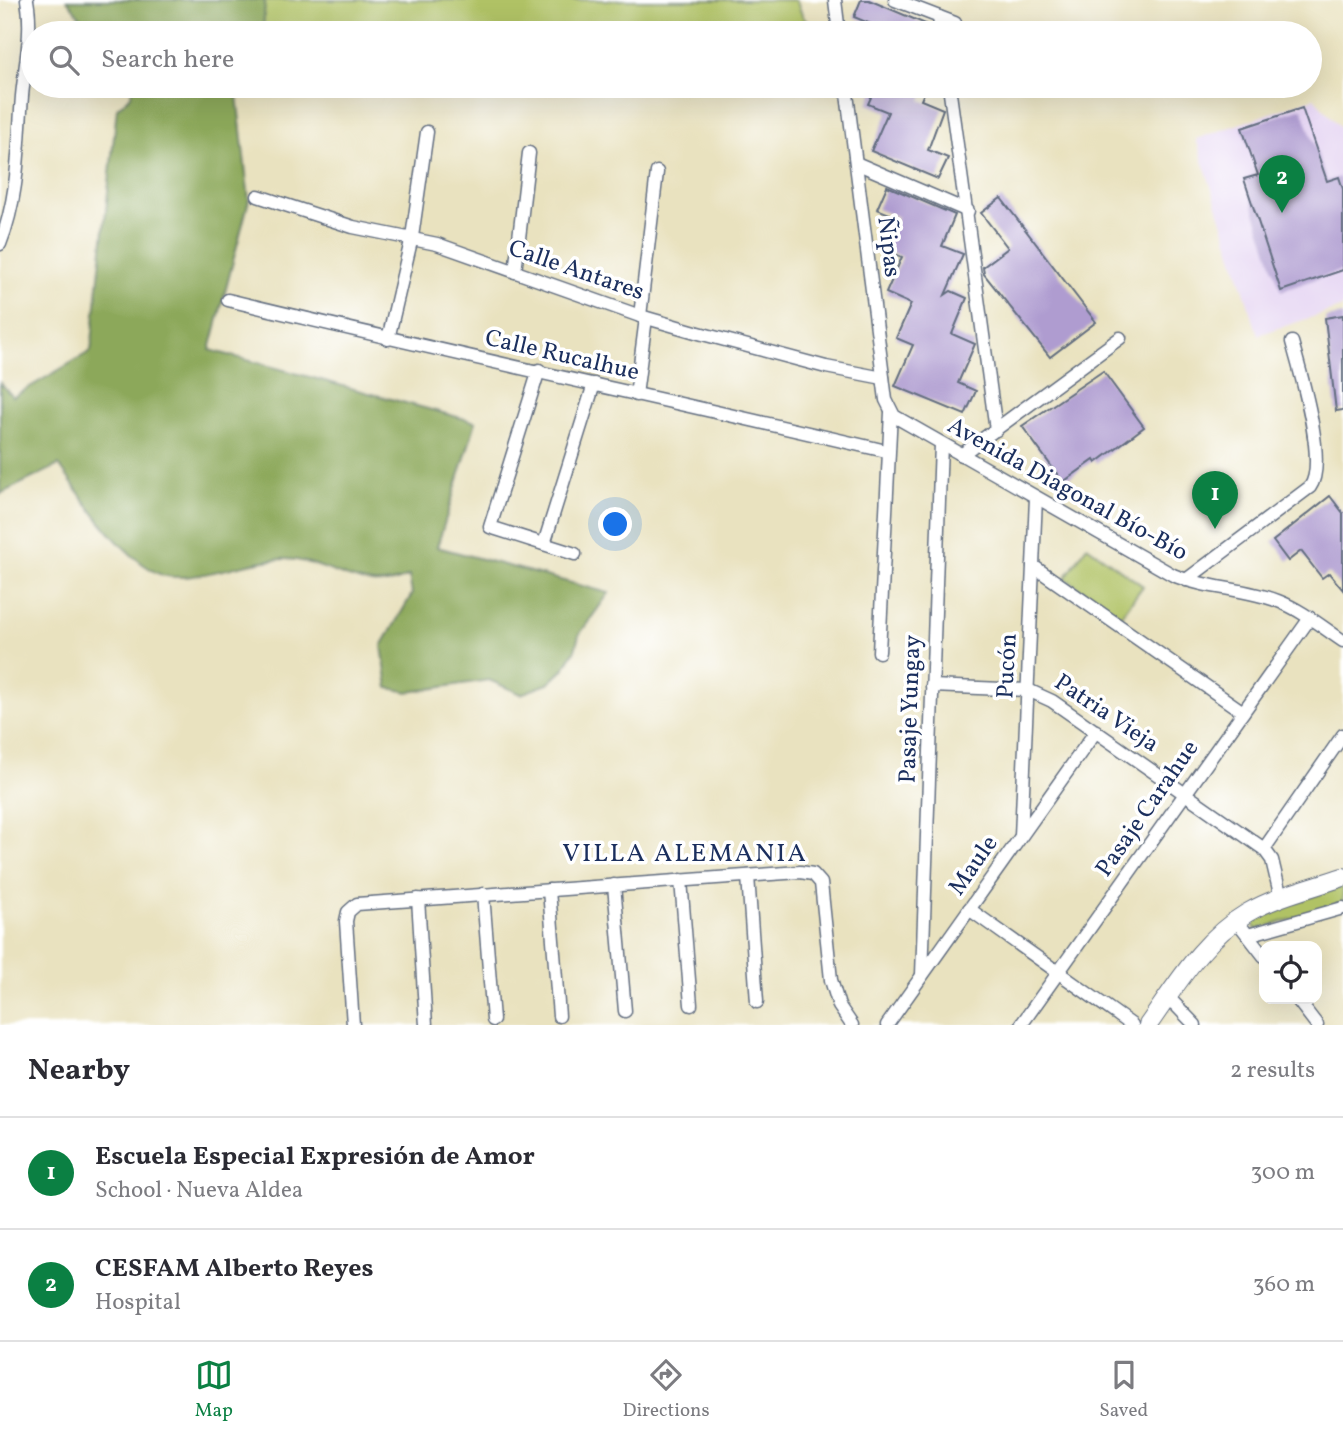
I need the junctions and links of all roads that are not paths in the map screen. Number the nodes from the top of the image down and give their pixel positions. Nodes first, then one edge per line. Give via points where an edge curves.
1 (27, 0) edge
2 (835, 0) edge
3 (895, 0) edge
4 (939, 17) junction
5 (28, 21) edge
6 (838, 21) edge
7 (940, 21) edge
8 (950, 21) edge
9 (24, 98) edge
10 (848, 98) edge
11 (951, 98) edge
12 (427, 132) dead end
13 (529, 153) dead end
14 (856, 163) junction
15 (657, 172) dead end
16 (258, 196) dead end
17 (968, 211) junction
18 (412, 237) junction
19 (0, 244) edge
20 (515, 272) junction
21 (228, 300) dead end
22 (643, 317) junction
23 (1120, 338) dead end
24 (388, 339) junction
25 (1292, 342) dead end
26 (539, 370) junction
27 (883, 378) junction
28 (594, 384) junction
29 (636, 394) junction
30 (891, 412) junction
31 (996, 430) junction
32 (941, 444) junction
33 (887, 451) junction
34 (961, 455) junction
35 (1036, 498) junction
36 (544, 544) junction
37 (575, 554) dead end
38 (1033, 566) junction
39 (1186, 580) junction
40 (1310, 618) junction
41 (1343, 641) edge
42 (879, 652) dead end
43 (932, 687) junction
44 (1028, 690) junction
45 (1243, 712) junction
46 (1096, 731) junction
47 (1343, 735) edge
48 (1185, 793) junction
49 (1021, 836) junction
50 (1264, 849) junction
51 (748, 876) junction
52 (1343, 877) edge
53 (681, 880) junction
54 (614, 885) junction
55 (549, 890) junction
56 (483, 894) junction
57 (1281, 898) junction
58 (418, 899) junction
59 (1343, 908) edge
60 (969, 909) junction
61 (1236, 920) junction
62 (1248, 935) junction
63 (1259, 949) edge
64 (1058, 972) junction
65 (922, 975) junction
66 (1168, 997) junction
67 (757, 1002) dead end
68 (1301, 1004) edge
69 (691, 1005) dead end
70 (625, 1011) dead end
71 (559, 1016) dead end
72 (493, 1020) dead end
73 (353, 1025) edge
74 (426, 1025) edge
75 (852, 1025) edge
76 (887, 1025) edge
77 (1021, 1025) edge
78 (1132, 1025) edge
79 (1148, 1025) edge
80 (1195, 1025) edge
81 (1317, 1025) edge

1 - 5 street
2 - 6 street
3 - 4 street
4 - 7 street
4 - 8 street
9 - 19 street via 18,172
10 - 14 street, Ñipas
11 - 17 street
12 - 18 street
13 - 20 street
14 - 17 street
14 - 27 street, Ñipas
15 - 22 street
16 - 18 street, Calle Antares via 353,226
17 - 31 street
18 - 20 street, Calle Antares
18 - 24 street
20 - 22 street, Calle Antares
21 - 24 street, Calle Rucalhue
22 - 27 street, Calle Antares via 826,368
22 - 29 street
23 - 31 street
24 - 26 street, Calle Rucalhue
25 - 39 street via 1311,416 1316,478
26 - 28 street, Calle Rucalhue
26 - 36 street via 489,527
27 - 30 street, Ñipas
28 - 29 street, Calle Rucalhue
28 - 36 street
29 - 33 street, Calle Rucalhue
30 - 32 street, Avenida Diagonal Bío-Bío
30 - 33 street, Ñipas
31 - 34 street
32 - 34 street, Avenida Diagonal Bío-Bío
32 - 43 street, Pasaje Yungay
33 - 42 street, Ñipas
34 - 35 street, Avenida Diagonal Bío-Bío
35 - 38 street, Pucón
35 - 39 street, Avenida Diagonal Bío-Bío
36 - 37 street
38 - 44 street, Pucón
38 - 45 street
39 - 40 street, Avenida Diagonal Bío-Bío via 1265,597
40 - 41 street, Avenida Diagonal Bío-Bío
40 - 45 street, Pasaje Carahue
43 - 44 street, Patria Vieja
43 - 65 street, Pasaje Yungay
44 - 46 street, Patria Vieja
44 - 49 street, Pucón
45 - 48 street, Pasaje Carahue
46 - 48 street, Patria Vieja
46 - 49 street, Maule
47 - 50 street
48 - 50 street, Patria Vieja
48 - 64 street, Pasaje Carahue
49 - 60 street, Maule
50 - 57 street via 1272,860
51 - 53 street
51 - 67 street
51 - 75 street via 807,872 821,883 831,980 839,1006
52 - 57 main road
53 - 54 street
53 - 69 street
54 - 55 street
54 - 70 street
55 - 56 street
55 - 71 street
56 - 58 street
56 - 72 street
57 - 61 main road
58 - 73 street via 360,903 350,909 346,921
58 - 74 street
59 - 62 street
60 - 64 street
60 - 65 street, Maule
61 - 62 street
61 - 66 main road via 1204,948
62 - 63 street
64 - 77 street, Pasaje Carahue
64 - 78 street
65 - 76 street, Maule
66 - 79 main road
66 - 80 street
68 - 81 street

